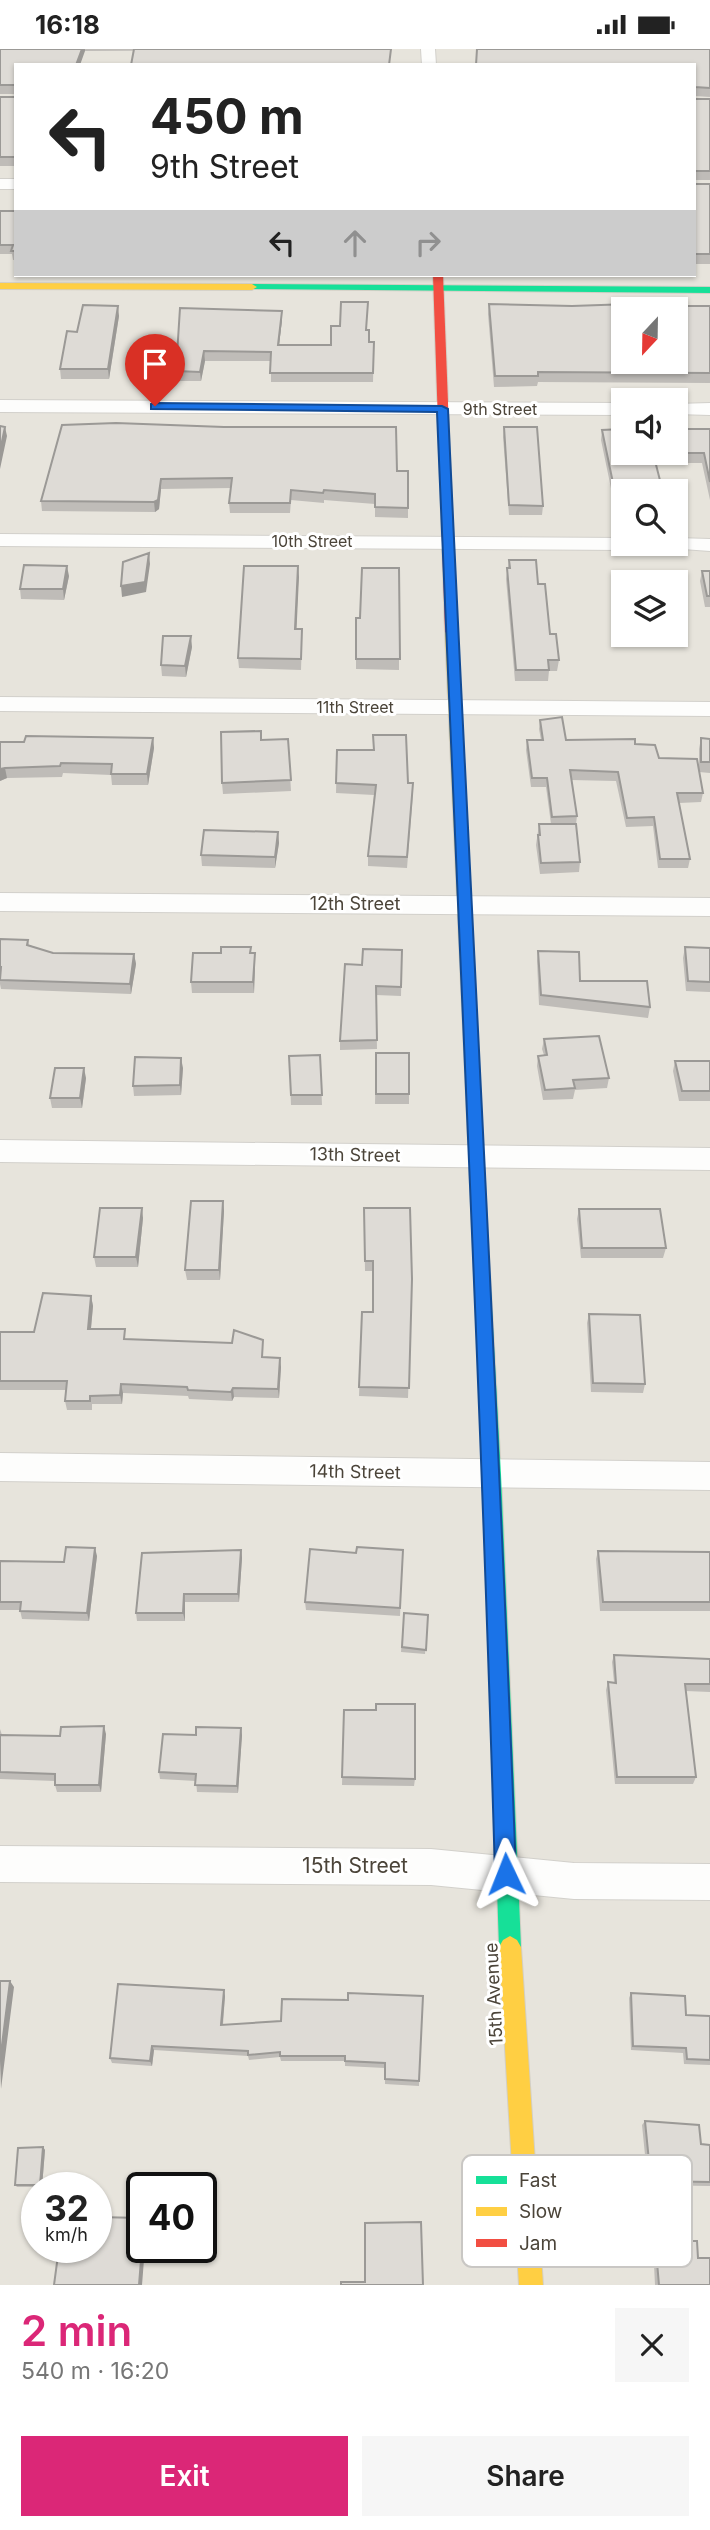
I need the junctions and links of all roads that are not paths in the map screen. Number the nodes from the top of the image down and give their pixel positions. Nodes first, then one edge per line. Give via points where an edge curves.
1 (438, 282) edge
2 (0, 286) edge
3 (710, 290) edge
4 (0, 406) edge
5 (442, 409) junction
6 (611, 409) edge
7 (688, 409) edge
8 (710, 409) edge
9 (0, 540) edge
10 (447, 542) junction
11 (611, 544) edge
12 (688, 544) edge
13 (710, 545) edge
14 (0, 705) edge
15 (454, 708) junction
16 (710, 709) edge
17 (0, 902) edge
18 (464, 905) junction
19 (710, 907) edge
20 (0, 1151) edge
21 (475, 1157) junction
22 (710, 1159) edge
23 (0, 1467) edge
24 (492, 1474) junction
25 (710, 1476) edge
26 (0, 1864) edge
27 (506, 1874) junction
28 (710, 1882) edge
29 (523, 2155) edge
30 (530, 2267) edge
31 (531, 2285) edge

1 - 2 street
1 - 3 street
1 - 5 street, 15th Avenue
4 - 5 street, 9th Street
5 - 6 street, 9th Street
5 - 10 street, 15th Avenue
7 - 8 street
9 - 10 street, 10th Street
10 - 11 street, 10th Street
10 - 15 street, 15th Avenue
12 - 13 street
14 - 15 street, 11th Street
15 - 16 street, 11th Street
15 - 18 street, 15th Avenue
17 - 18 street, 12th Street
18 - 19 street, 12th Street
18 - 21 street, 15th Avenue
20 - 21 street, 13th Street
21 - 22 street, 13th Street
21 - 24 street, 15th Avenue
23 - 24 street, 14th Street
24 - 25 street, 14th Street
24 - 27 street, 15th Avenue
26 - 27 street, 15th Street via 431,1867
27 - 28 street, 15th Street via 574,1881
27 - 29 street, 15th Avenue
30 - 31 street, 15th Avenue

